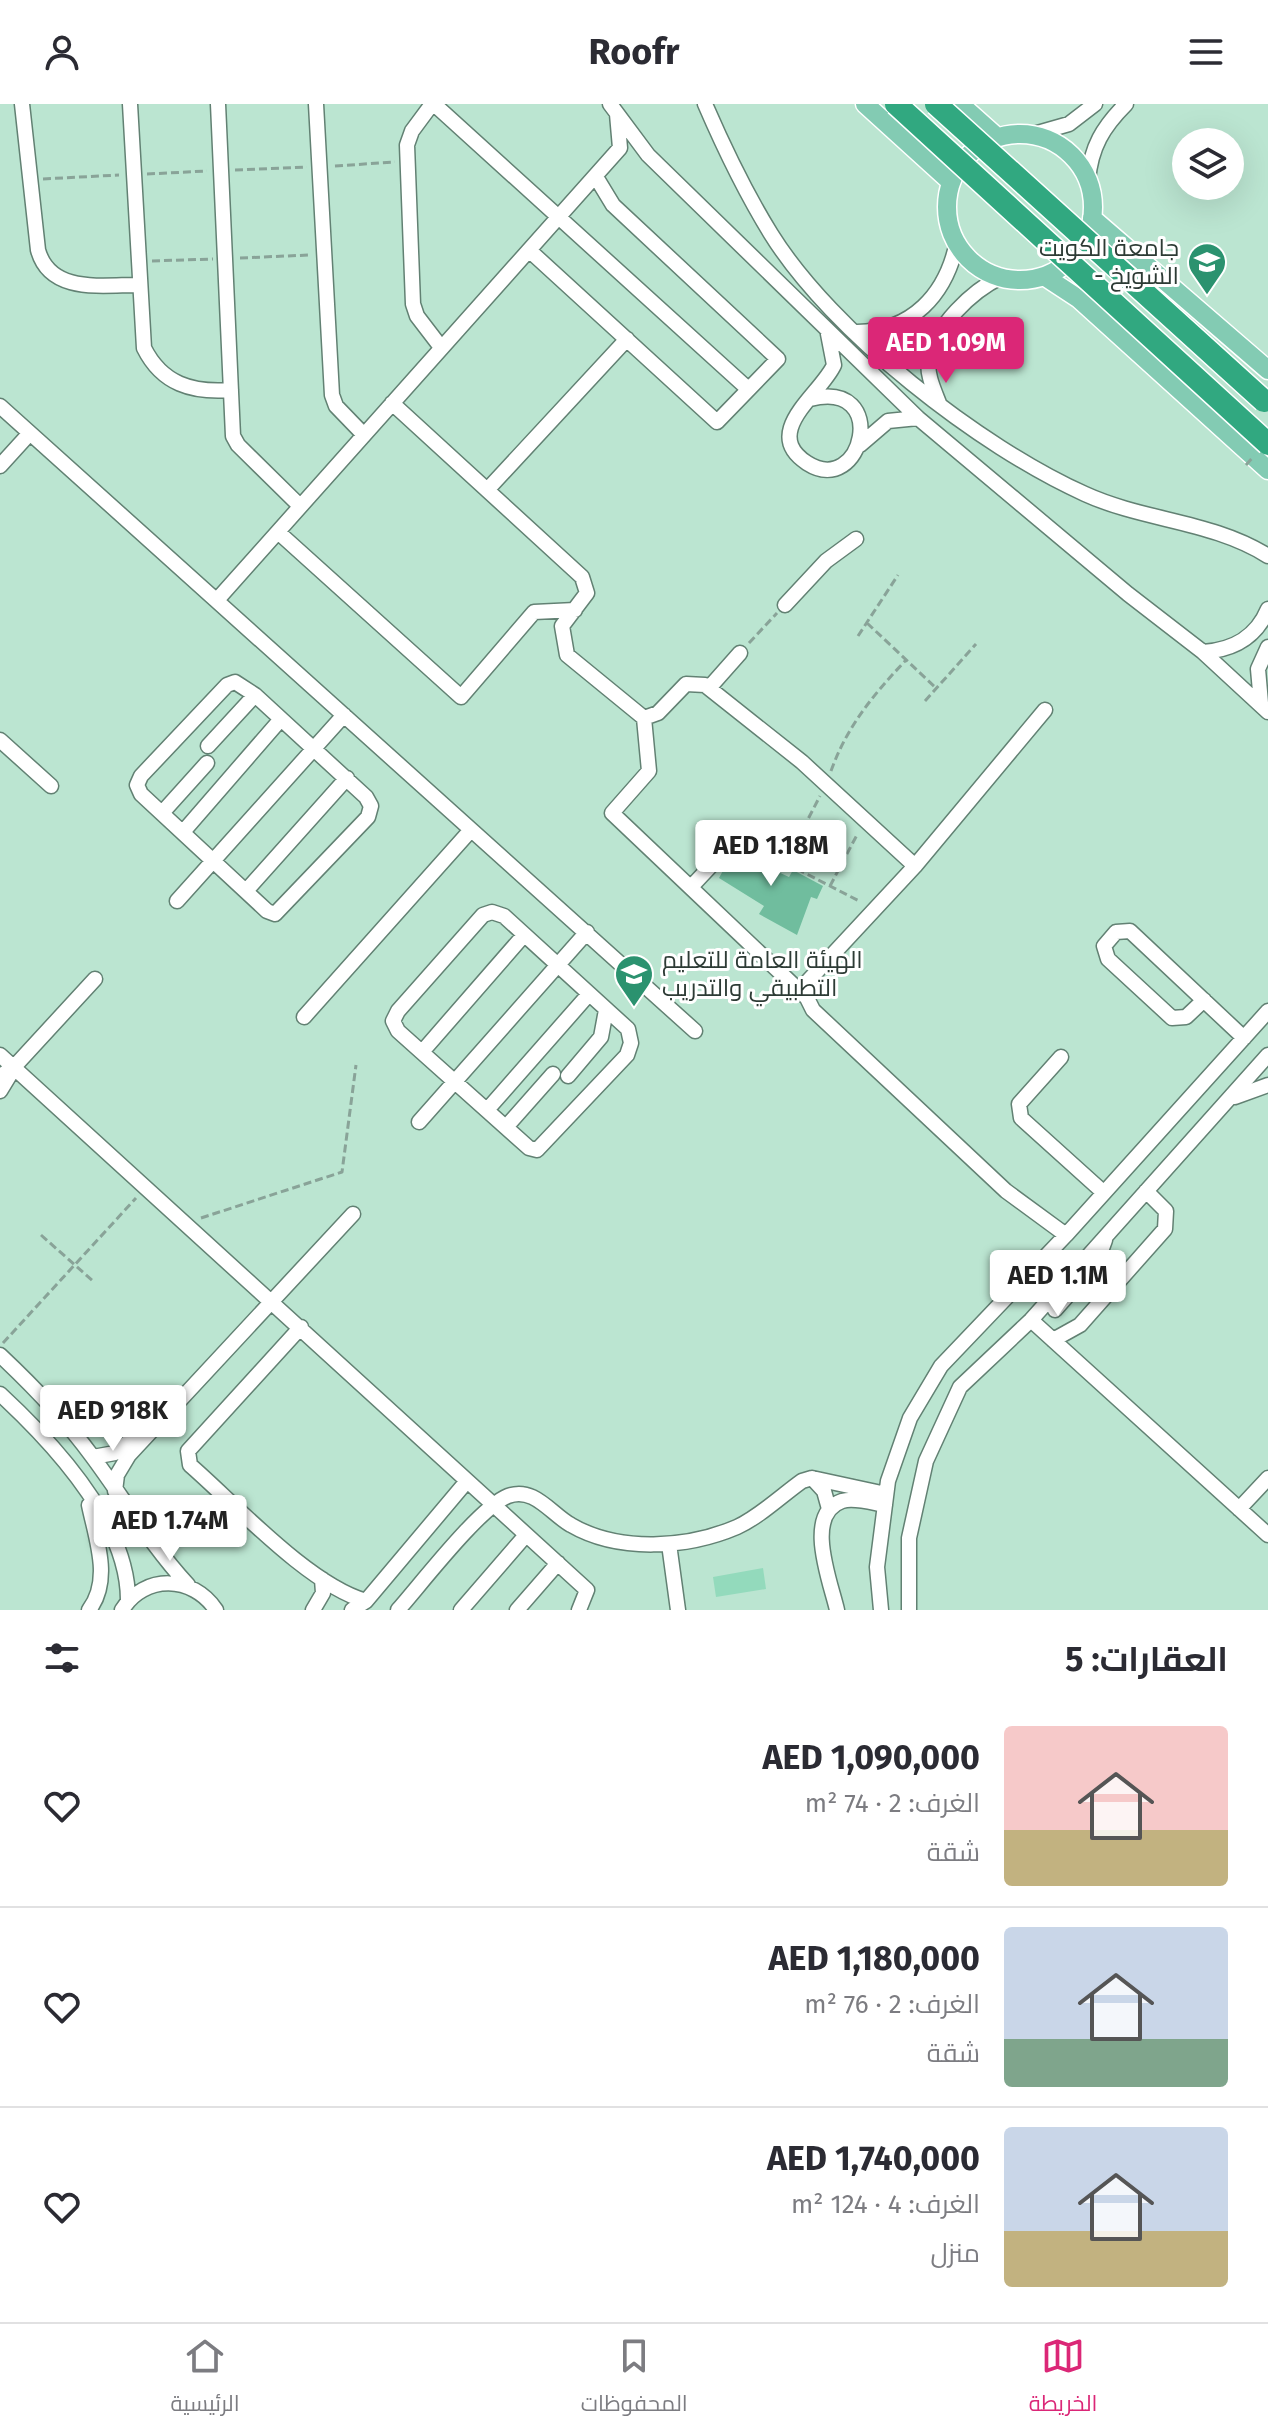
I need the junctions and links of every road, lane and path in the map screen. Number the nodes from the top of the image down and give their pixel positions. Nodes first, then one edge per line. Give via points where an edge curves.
1 (22, 104) edge
2 (130, 104) edge
3 (218, 104) edge
4 (316, 104) edge
5 (433, 104) edge
6 (705, 104) edge
7 (865, 104) edge
8 (896, 104) edge
9 (936, 104) edge
10 (960, 104) edge
11 (1095, 104) edge
12 (1126, 104) edge
13 (614, 109) edge
14 (1034, 134) junction
15 (997, 137) junction
16 (620, 148) junction
17 (648, 155) junction
18 (596, 177) junction
19 (1088, 180) junction
20 (951, 182) junction
21 (560, 218) junction
22 (1092, 218) junction
23 (957, 242) junction
24 (530, 251) junction
25 (1044, 276) junction
26 (1001, 277) junction
27 (138, 285) junction
28 (857, 332) junction
29 (828, 334) junction
30 (627, 339) junction
31 (440, 346) junction
32 (1268, 370) edge
33 (747, 388) junction
34 (231, 390) junction
35 (810, 399) junction
36 (1264, 401) dead end
37 (392, 403) junction
38 (939, 403) junction
39 (0, 406) edge
40 (918, 418) junction
41 (30, 433) junction
42 (364, 435) junction
43 (1268, 444) edge
44 (860, 445) junction
45 (0, 466) edge
46 (1268, 470) edge
47 (488, 489) junction
48 (300, 506) junction
49 (278, 532) junction
50 (856, 539) dead end
51 (1264, 554) edge
52 (1268, 566) edge
53 (898, 575) dead end
54 (217, 600) junction
55 (785, 605) joint
56 (1268, 609) edge
57 (575, 610) junction
58 (867, 623) junction
59 (858, 636) dead end
60 (976, 644) dead end
61 (1268, 647) edge
62 (1203, 652) junction
63 (740, 653) joint
64 (906, 660) junction
65 (709, 688) junction
66 (936, 688) junction
67 (255, 695) junction
68 (925, 701) dead end
69 (1264, 707) edge
70 (1045, 710) dead end
71 (344, 715) junction
72 (644, 718) junction
73 (281, 719) junction
74 (0, 740) edge
75 (208, 746) dead end
76 (314, 749) junction
77 (207, 763) dead end
78 (347, 778) junction
79 (826, 784) junction
80 (51, 786) dead end
81 (162, 813) junction
82 (865, 820) junction
83 (470, 831) junction
84 (183, 832) junction
85 (213, 860) junction
86 (785, 863) junction
87 (915, 866) junction
88 (830, 886) junction
89 (691, 887) junction
90 (246, 891) junction
91 (177, 901) dead end
92 (874, 909) junction
93 (587, 932) junction
94 (524, 935) junction
95 (558, 965) junction
96 (95, 979) dead end
97 (589, 994) junction
98 (807, 998) junction
99 (1204, 1000) junction
100 (606, 1010) junction
101 (1268, 1011) edge
102 (304, 1017) dead end
103 (695, 1031) dead end
104 (1244, 1038) junction
105 (422, 1052) junction
106 (0, 1055) edge
107 (1268, 1055) edge
108 (1061, 1057) dead end
109 (356, 1065) dead end
110 (14, 1067) junction
111 (0, 1076) edge
112 (455, 1081) junction
113 (1268, 1085) edge
114 (0, 1091) edge
115 (1228, 1100) junction
116 (487, 1110) junction
117 (419, 1122) dead end
118 (506, 1127) junction
119 (147, 1187) junction
120 (1146, 1191) junction
121 (1103, 1192) junction
122 (350, 1212) dead end
123 (186, 1223) junction
124 (41, 1235) dead end
125 (1066, 1235) junction
126 (1105, 1237) junction
127 (75, 1265) junction
128 (93, 1281) dead end
129 (270, 1299) junction
130 (1055, 1310) dead end
131 (1031, 1320) junction
132 (301, 1327) junction
133 (1053, 1340) junction
134 (0, 1347) edge
135 (0, 1355) edge
136 (16, 1370) junction
137 (0, 1387) edge
138 (0, 1394) edge
139 (55, 1410) junction
140 (36, 1427) junction
141 (93, 1457) junction
142 (812, 1478) junction
143 (1268, 1478) edge
144 (467, 1481) junction
145 (115, 1491) junction
146 (87, 1492) junction
147 (886, 1500) junction
148 (493, 1505) junction
149 (829, 1509) junction
150 (1239, 1509) junction
151 (526, 1535) junction
152 (1268, 1535) edge
153 (669, 1544) junction
154 (558, 1563) junction
155 (322, 1579) junction
156 (188, 1585) junction
157 (366, 1601) junction
158 (125, 1605) edge
159 (89, 1610) edge
160 (218, 1610) edge
161 (313, 1610) edge
162 (352, 1610) edge
163 (398, 1610) edge
164 (461, 1610) edge
165 (517, 1610) edge
166 (579, 1610) edge
167 (678, 1610) edge
168 (837, 1610) edge
169 (881, 1610) edge
170 (909, 1610) edge

1 - 27 street via 43,264 65,282
2 - 27 street
3 - 34 street
4 - 42 street via 332,395
5 - 21 street
5 - 31 street via 412,131 407,161 413,304
6 - 28 street via 772,236 815,291
7 - 20 main road
8 - 43 highway, bridge
9 - 36 highway, bridge
10 - 15 main road
11 - 14 street via 1069,124
12 - 19 street via 1105,125
13 - 16 street
13 - 17 street
14 - 15 main road
14 - 19 main road via 1067,150
15 - 20 main road via 977,147
16 - 17 street
16 - 18 street
17 - 29 street
18 - 21 street
18 - 33 street via 613,205 778,359
19 - 22 main road
20 - 23 main road via 949,224
21 - 24 street
21 - 33 street
22 - 25 main road via 1076,254
22 - 32 main road
23 - 26 main road via 976,264
23 - 28 street via 946,279 910,320 877,332
24 - 30 street
24 - 31 street
25 - 26 main road
25 - 46 main road via 1079,299
26 - 38 street via 966,298 933,346 928,363
27 - 34 street via 144,348 155,367 174,383 194,390
28 - 38 street
29 - 35 street via 834,365
29 - 40 street
30 - 33 street via 717,422
30 - 47 street
31 - 37 street
34 - 48 street via 231,424 238,445
35 - 44 street via 838,398 850,405 859,416
35 - 44 street via 790,423 796,453 823,469 852,458
37 - 42 street
37 - 47 street
38 - 51 street via 1022,460 1084,494 1233,537
39 - 41 street
40 - 44 street via 888,421
40 - 62 street
41 - 45 street
41 - 54 street
42 - 48 street
47 - 57 street via 582,577 587,593
48 - 49 street
49 - 54 street
49 - 57 street via 461,697 534,612
50 - 55 street via 826,561
51 - 52 street
53 - 58 path
54 - 71 street
55 - 63 path
56 - 62 street via 1248,638
57 - 72 street via 562,626 567,655
58 - 59 path
58 - 64 path
60 - 66 path
61 - 69 street via 1258,669
62 - 69 street
63 - 65 street
64 - 66 path
64 - 79 path via 843,737
65 - 72 street via 686,684 658,713
65 - 79 street
66 - 68 path
67 - 73 street
67 - 75 street
67 - 81 street via 239,683 227,685 141,776 138,790
70 - 87 street
71 - 76 street
71 - 83 street
72 - 89 street via 649,771 612,813
73 - 76 street
73 - 84 street
74 - 80 street
76 - 78 street
76 - 85 street
77 - 81 street
78 - 90 street
78 - 90 street via 370,801 368,817 279,913 271,914
79 - 82 street
79 - 86 path
81 - 84 street
82 - 87 street
82 - 88 path
83 - 93 street
83 - 102 street
84 - 85 street
85 - 90 street
85 - 91 street
86 - 88 path
86 - 89 street via 737,838
87 - 92 street
88 - 92 path
89 - 98 street
92 - 98 street via 808,981
93 - 95 street
93 - 103 street
94 - 95 street
94 - 105 street
94 - 105 street via 500,914 483,915 398,1011 394,1026
95 - 97 street
95 - 112 street
96 - 110 street
97 - 100 street
97 - 116 street
98 - 125 street via 813,1010 1006,1191
99 - 99 street via 1130,931 1116,932 1104,946 1108,959 1172,1018 1186,1017
99 - 104 street
100 - 118 street via 601,1037
100 - 118 street via 628,1029 627,1055 541,1148 529,1148
101 - 104 street
104 - 121 street
105 - 112 street
106 - 110 street
107 - 115 street
108 - 121 street via 1018,1111
109 - 123 path via 342,1172
110 - 111 street
110 - 114 street
110 - 119 street
112 - 116 street
112 - 117 street
113 - 115 street
115 - 120 street
116 - 118 street
119 - 123 street
119 - 127 path
120 - 126 street
120 - 133 street via 1166,1211 1165,1229 1080,1325
121 - 125 street
122 - 129 street
123 - 129 street
124 - 127 path
125 - 147 street via 941,1366 910,1418
126 - 130 street via 1097,1262
126 - 131 street
127 - 128 path
127 - 134 path
129 - 132 street
129 - 141 street via 122,1449
129 - 145 street via 129,1455
131 - 133 street
131 - 170 street via 960,1387 926,1461 909,1538
132 - 144 street
132 - 155 street via 187,1457
133 - 150 street
135 - 136 street
136 - 137 street
136 - 139 street
138 - 140 street
139 - 140 street
139 - 141 street
140 - 146 street
141 - 145 street
142 - 147 street
142 - 149 street via 824,1491
142 - 153 street via 739,1526
143 - 150 street
144 - 148 street
144 - 157 street
145 - 156 street
146 - 158 street via 123,1560
146 - 159 street via 101,1568 99,1596
147 - 149 street via 843,1501
147 - 169 street via 877,1567
148 - 151 street
148 - 153 street via 518,1494 530,1495 572,1526 627,1543
148 - 163 street
149 - 168 street via 819,1536
150 - 152 street
151 - 154 street
151 - 164 street
153 - 167 street
154 - 165 street
154 - 166 street via 587,1590
155 - 157 street
155 - 161 street via 323,1593
156 - 158 street via 166,1582 145,1587
156 - 160 street
157 - 162 street

